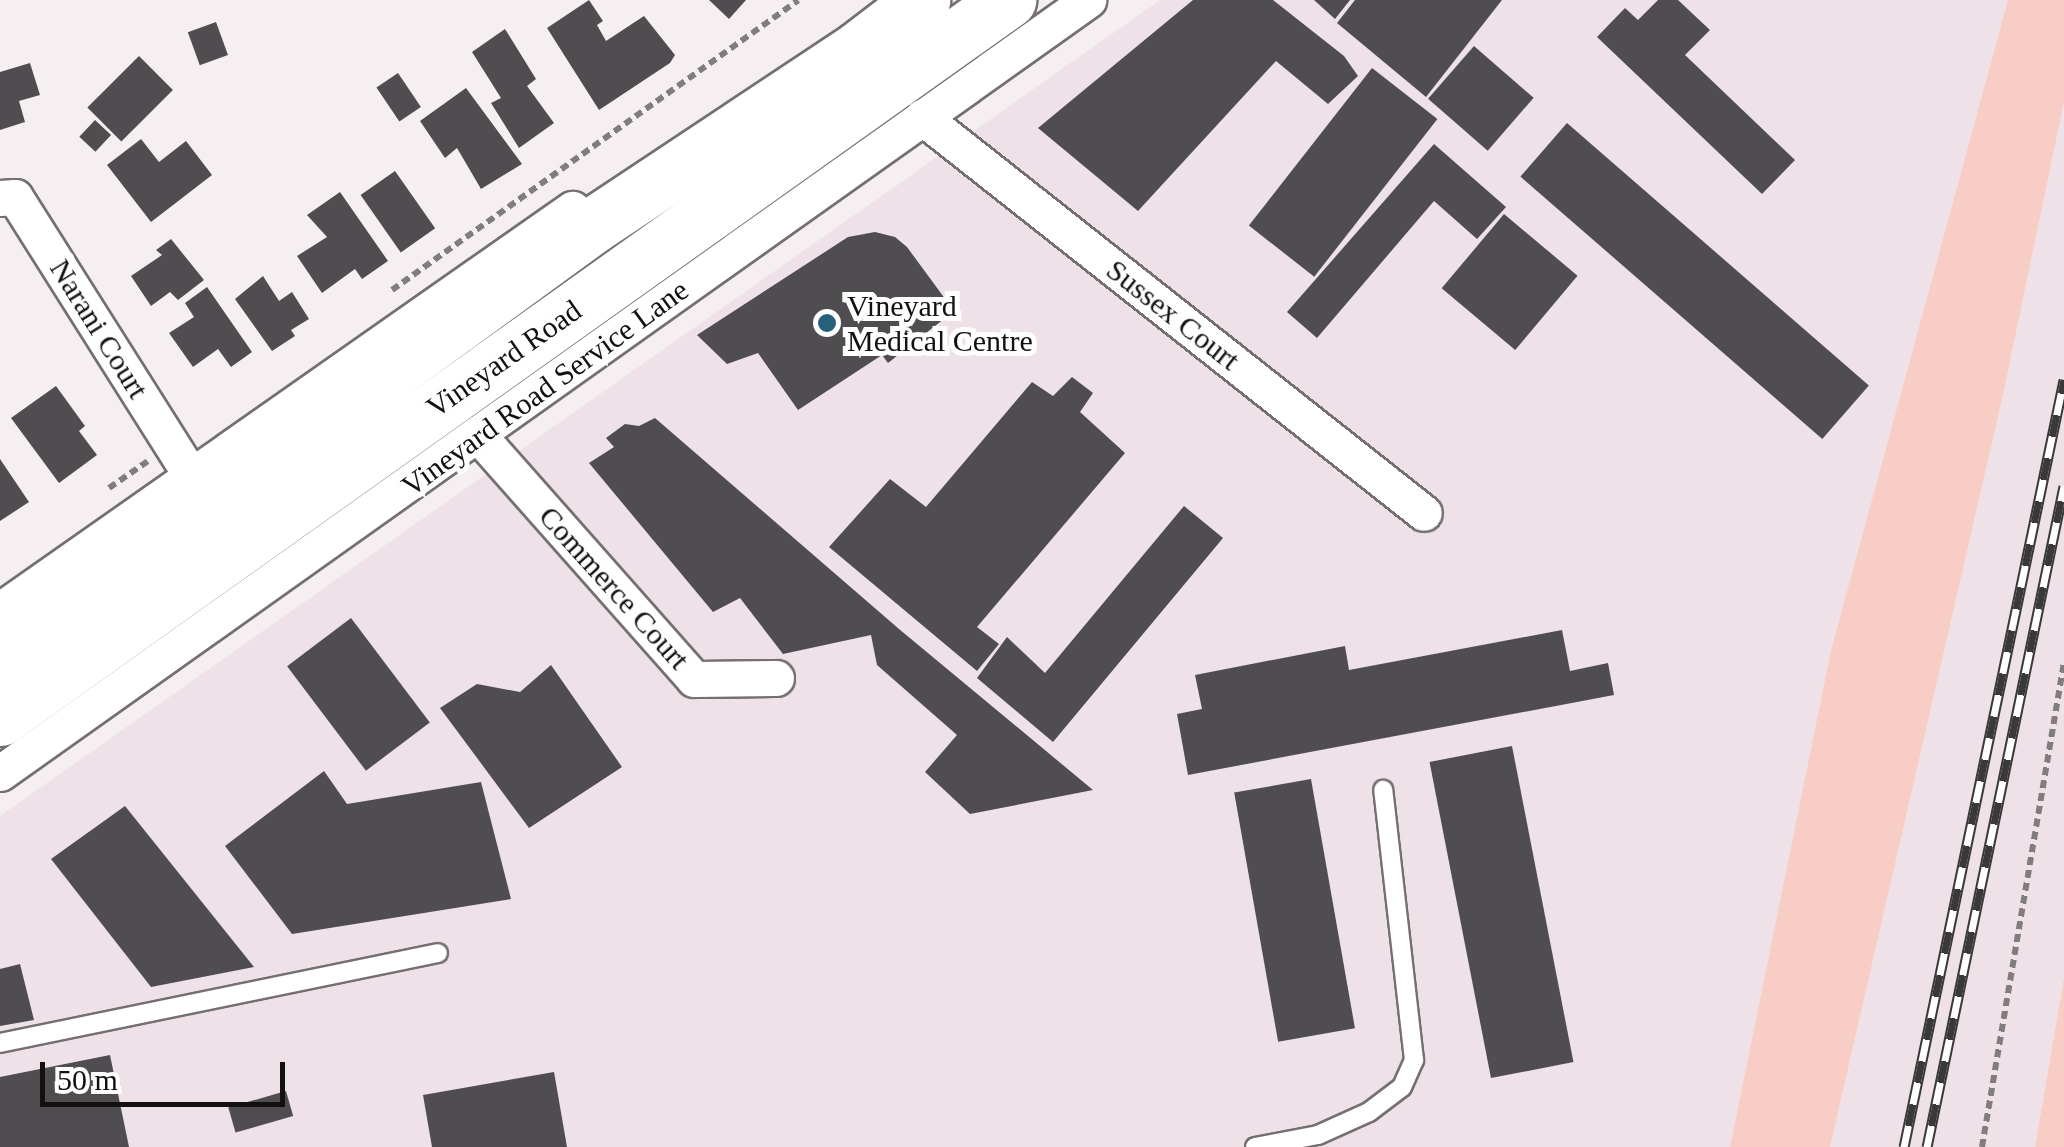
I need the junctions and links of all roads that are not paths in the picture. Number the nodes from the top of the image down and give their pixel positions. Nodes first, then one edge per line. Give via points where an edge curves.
1 (920, 0) edge
2 (1008, 0) edge
3 (1088, 0) edge
4 (922, 117) junction
5 (0, 198) edge
6 (479, 436) junction
7 (191, 475) junction
8 (1424, 513) dead end
9 (0, 610) edge
10 (0, 658) edge
11 (776, 678) dead end
12 (0, 718) edge
13 (0, 773) edge
14 (1383, 790) dead end
15 (438, 953) dead end
16 (0, 1043) edge
17 (1256, 1147) edge

1 - 7 street via 848,26 467,279
1 - 10 main road, Vineyard Road via 858,49 592,226
2 - 12 main road, Vineyard Road
3 - 4 street, Vineyard Road Service Lane
4 - 6 street, Vineyard Road Service Lane
4 - 8 street, Sussex Court
5 - 7 street, Narani Court via 15,197
6 - 11 street, Commerce Court via 694,679
6 - 13 street, Vineyard Road Service Lane
7 - 9 street
14 - 17 lane via 1414,1060 1402,1087 1368,1112 1318,1135
15 - 16 lane

